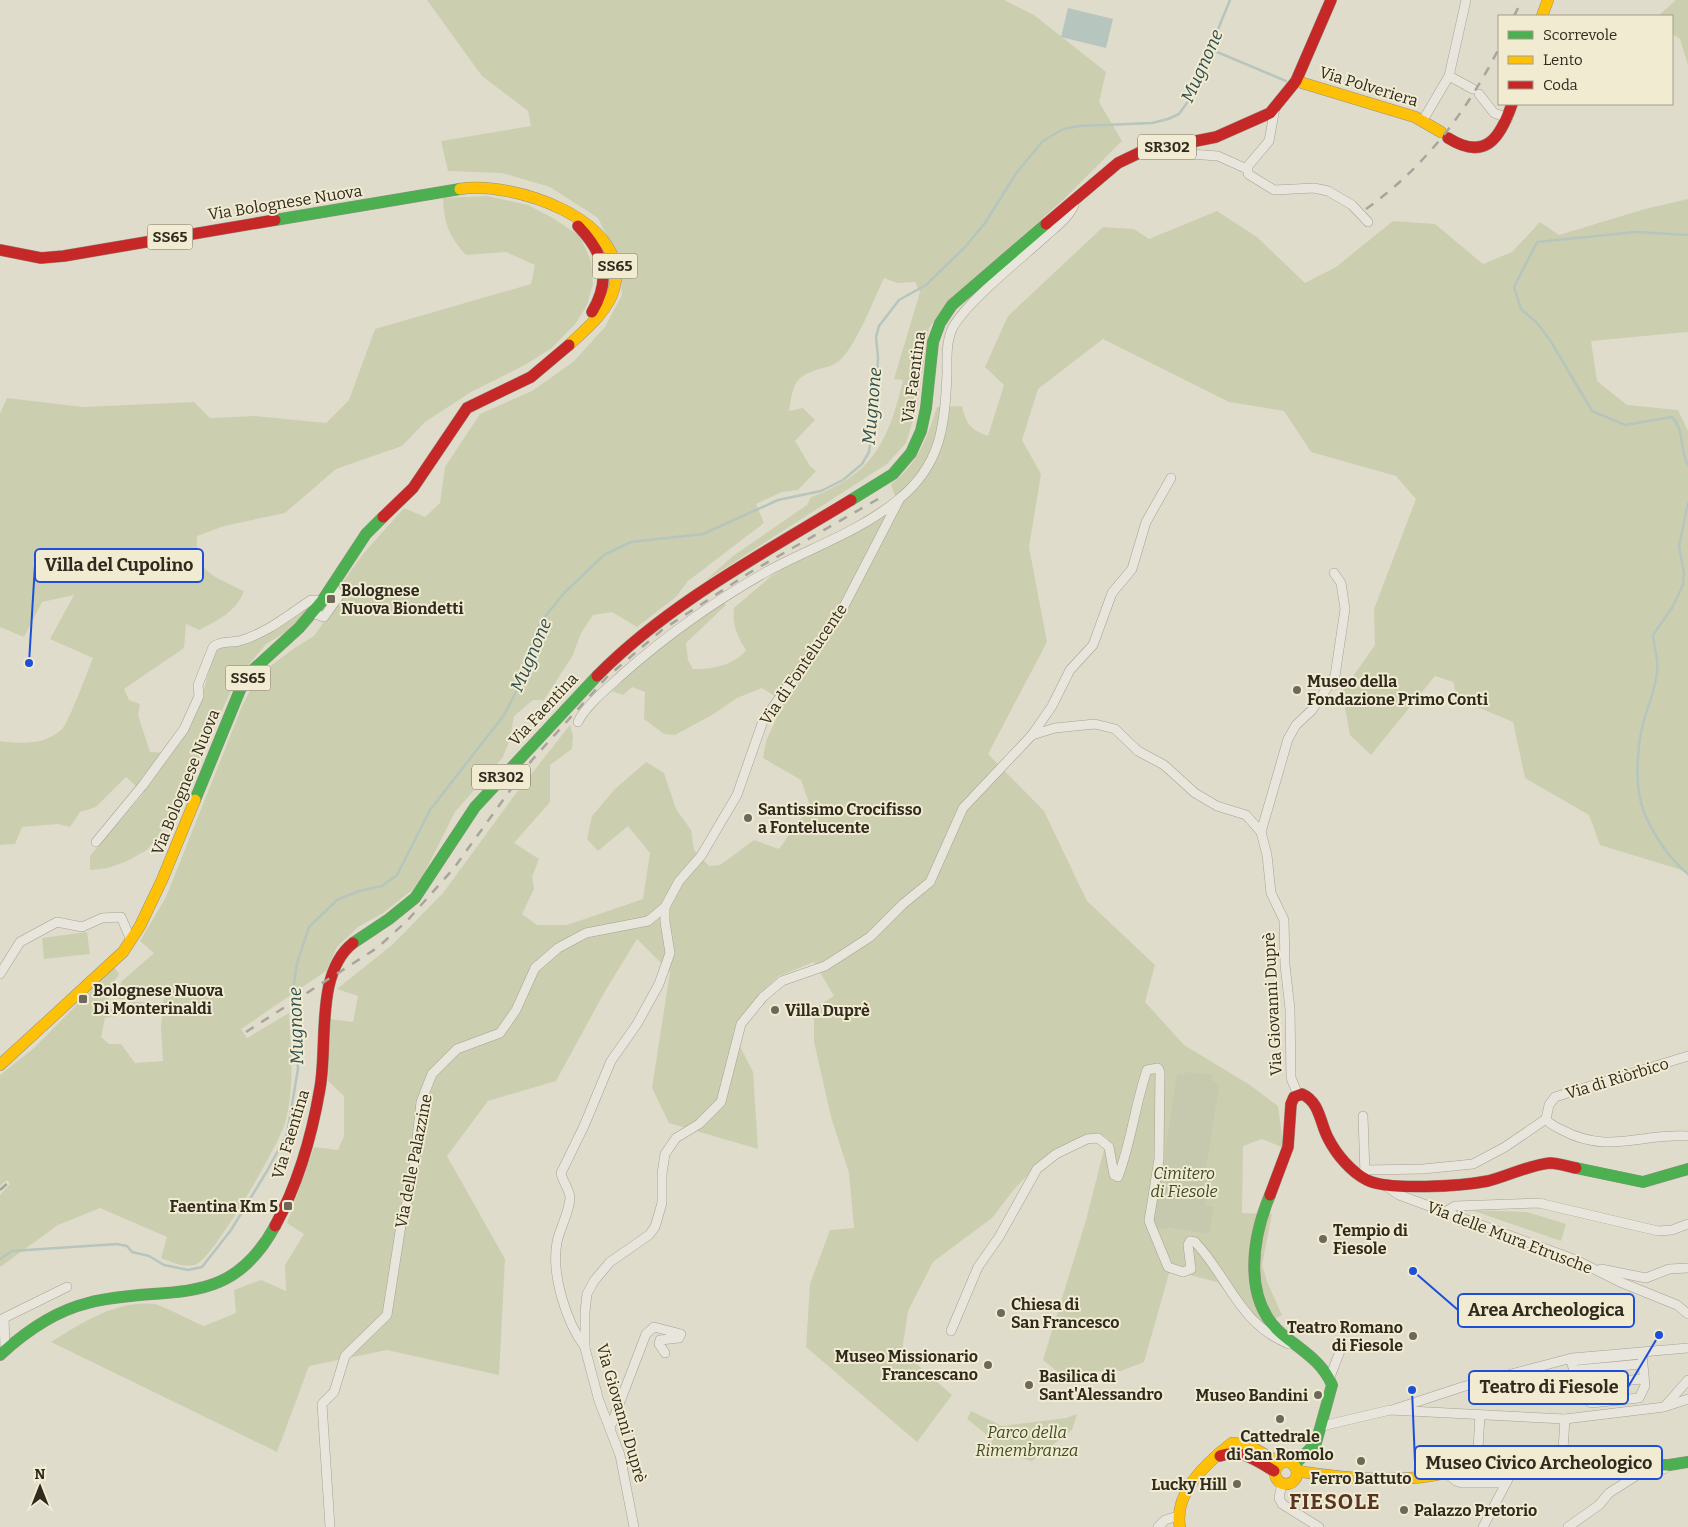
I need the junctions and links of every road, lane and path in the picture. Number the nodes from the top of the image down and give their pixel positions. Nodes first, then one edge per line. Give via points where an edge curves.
1 (1331, 0) edge
2 (1466, 0) edge
3 (1548, 0) edge
4 (1542, 15) edge
5 (1449, 76) junction
6 (1296, 81) junction
7 (1512, 105) edge
8 (1275, 108) junction
9 (1508, 118) junction
10 (1423, 120) junction
11 (1170, 146) junction
12 (1247, 169) junction
13 (1072, 200) junction
14 (1368, 222) dead end
15 (0, 250) edge
16 (1171, 478) dead end
17 (899, 500) junction
18 (1334, 573) dead end
19 (333, 585) junction
20 (322, 601) junction
21 (312, 613) junction
22 (578, 722) dead end
23 (1032, 735) junction
24 (1261, 832) junction
25 (96, 842) dead end
26 (665, 907) junction
27 (131, 940) junction
28 (0, 974) edge
29 (1688, 1056) edge
30 (0, 1065) edge
31 (1298, 1095) junction
32 (1363, 1116) dead end
33 (1546, 1119) junction
34 (1688, 1136) edge
35 (1688, 1169) edge
36 (1365, 1174) junction
37 (1386, 1186) junction
38 (1445, 1212) junction
39 (1688, 1224) edge
40 (1591, 1267) junction
41 (1688, 1268) edge
42 (67, 1287) dead end
43 (1688, 1314) edge
44 (951, 1331) dead end
45 (1296, 1346) junction
46 (1342, 1346) dead end
47 (585, 1348) junction
48 (1688, 1348) edge
49 (3, 1352) edge
50 (1640, 1352) junction
51 (665, 1353) dead end
52 (1571, 1360) junction
53 (1641, 1364) junction
54 (1576, 1370) junction
55 (1330, 1377) junction
56 (1642, 1379) junction
57 (1688, 1380) edge
58 (1583, 1385) junction
59 (1688, 1399) edge
60 (1664, 1407) junction
61 (1390, 1410) junction
62 (1480, 1415) junction
63 (1565, 1419) junction
64 (1322, 1426) junction
65 (610, 1428) junction
66 (1688, 1462) edge
67 (1516, 1464) junction
68 (1562, 1465) junction
69 (1669, 1465) junction
70 (1477, 1466) junction
71 (1277, 1467) junction
72 (1295, 1468) junction
73 (1446, 1472) junction
74 (1506, 1482) junction
75 (1282, 1483) junction
76 (1179, 1522) edge
77 (330, 1527) edge
78 (634, 1527) edge
79 (1158, 1527) edge
80 (1319, 1527) edge
81 (1483, 1527) edge
82 (1568, 1527) edge

1 - 6 main road, Via Faentina / SR302
2 - 5 street, Via Polveriera
3 - 4 main road
5 - 9 street via 1476,92 1494,113
5 - 10 street, Via Polveriera
6 - 8 main road, Via Faentina / SR302
6 - 10 main road, Via Polveriera
7 - 9 main road
8 - 11 main road, Via Faentina / SR302 via 1266,116 1227,133
8 - 12 street via 1269,141
9 - 10 main road via 1496,139 1483,146 1462,146
11 - 12 street via 1189,154 1218,156
11 - 13 main road, Via Faentina / SR302 via 1124,159
12 - 14 street via 1248,174 1274,190 1314,188 1328,191 1352,205
13 - 17 street, Via Faentina via 1073,208 1057,226 956,322 947,348 946,403 936,452 920,480
13 - 49 main road, Via Faentina / SR302 via 947,310 934,335 924,426 904,464 893,474 682,605 628,647 485,794 456,832 417,895 339,956 330,988 321,1084 312,1125 282,1211 254,1258 229,1280 216,1286 79,1306 30,1331
15 - 19 main road, Via Bolognese Nuova / SS65 via 41,258 64,256 465,188 495,189 546,202 590,236 598,249 605,275 600,300 566,346 532,376 467,408 413,488 366,534
16 - 23 street via 1146,522 1132,569 1112,593 1093,645 1070,670 1052,706
17 - 22 street, Via Faentina via 850,530 768,572 682,625 612,684
17 - 26 street, Via di Fontelucente via 841,612 763,721 737,794 701,856 679,882
18 - 24 street via 1341,583 1345,609 1335,676 1288,739
19 - 20 main road, Via Bolognese Nuova / SS65
19 - 21 street via 340,596 324,617
20 - 21 main road, Via Bolognese Nuova / SS65
20 - 25 street via 311,600 280,623 253,636 213,646 184,729
21 - 27 main road, Via Bolognese Nuova / SS65 via 254,669 240,690 162,880
23 - 24 street, Via Giovanni Duprè via 1055,728 1095,724 1115,729 1138,751 1164,766 1195,793 1217,806 1246,815
23 - 47 street, Via Giovanni Duprè via 963,808 930,882 870,937 826,966 782,981 741,1024 720,1102 711,1114 676,1138 669,1147 663,1162 662,1203 655,1227 649,1235 610,1262 587,1294
24 - 31 street, Via Giovanni Duprè via 1271,893 1284,920 1291,1078
26 - 47 street via 670,953 659,984 611,1062 561,1173 570,1197 554,1256 556,1276 575,1334
26 - 77 street, Via delle Palazzine via 648,921 586,933 558,948 535,968 516,1010 500,1033 457,1049 432,1074 422,1102 412,1183 401,1225 387,1314 345,1356 334,1392 322,1404
27 - 28 street via 121,917 102,918 82,927 57,922 14,947
27 - 30 main road, Via Bolognese Nuova / SS65
29 - 33 street, Via di Riòrbico via 1555,1097 1549,1105
31 - 36 main road via 1309,1097 1316,1104 1335,1151 1348,1166
31 - 45 main road, Via Giovanni Duprè via 1291,1104 1287,1151 1261,1220 1255,1271 1256,1289 1266,1316
32 - 36 street
33 - 34 street via 1577,1138 1591,1141 1624,1143 1673,1135
33 - 36 street via 1473,1164
35 - 37 main road via 1643,1182 1559,1164 1536,1166 1486,1181
36 - 37 main road
37 - 38 street, Via delle Mura Etrusche via 1400,1195
38 - 39 street via 1455,1206 1532,1202 1658,1231
38 - 40 street, Via delle Mura Etrusche
40 - 41 street via 1646,1278 1669,1269
40 - 43 street, Via delle Mura Etrusche via 1677,1305
42 - 49 street, Via Faentina via 4,1318
44 - 45 street via 978,1267 999,1237 1037,1169 1056,1154 1087,1138 1098,1138 1109,1147 1114,1175 1118,1178 1147,1070 1158,1068 1159,1159 1149,1221 1168,1267 1183,1272 1191,1269 1188,1245 1190,1241 1195,1242 1216,1266 1254,1323 1267,1333
45 - 55 main road, Via Giovanni Duprè
46 - 55 street
47 - 65 street, Via Giovanni Duprè
48 - 50 street
50 - 52 street
50 - 53 street
51 - 65 street via 660,1340 679,1338 681,1334 654,1327 646,1334
52 - 52 street via 1580,1390 1591,1402 1639,1398 1645,1386 1642,1354
52 - 54 street
52 - 61 street via 1462,1387
53 - 54 street
53 - 56 street
54 - 58 street
55 - 64 main road via 1332,1388
56 - 58 street
56 - 58 street via 1642,1387 1637,1393 1594,1397
57 - 60 street
59 - 60 street
60 - 63 street
61 - 62 street
61 - 64 street
62 - 63 street
62 - 70 street
63 - 68 street
64 - 72 main road via 1316,1444
65 - 78 street, Via Giovanni Duprè via 620,1455
66 - 69 main road
67 - 68 main road
67 - 70 main road
67 - 74 street
68 - 69 main road
69 - 82 street via 1661,1470 1642,1472 1609,1493 1599,1505
70 - 73 main road
71 - 72 main road via 1288,1462
71 - 75 main road via 1276,1478
71 - 76 main road via 1248,1444 1226,1453 1214,1460 1183,1499
72 - 73 main road via 1369,1480 1424,1477
72 - 75 main road via 1296,1478
73 - 74 street via 1462,1483
74 - 81 street
75 - 80 street via 1279,1498 1282,1504
76 - 79 street via 1164,1520

